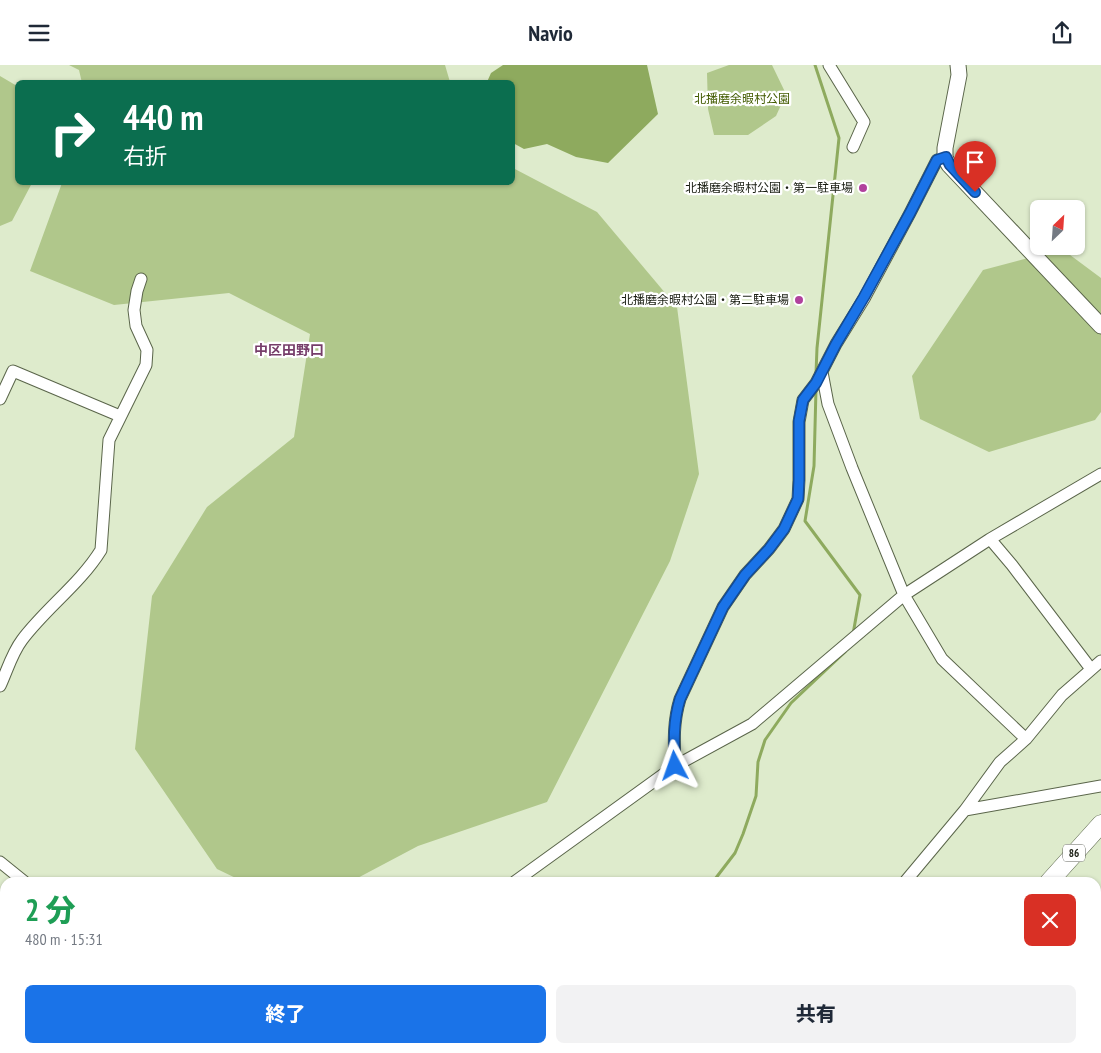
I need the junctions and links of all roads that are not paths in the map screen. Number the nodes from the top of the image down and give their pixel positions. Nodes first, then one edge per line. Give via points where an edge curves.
1 (829, 65) edge
2 (958, 65) edge
3 (853, 147) dead end
4 (946, 157) junction
5 (141, 279) dead end
6 (1101, 326) edge
7 (822, 372) junction
8 (0, 399) edge
9 (120, 416) junction
10 (1101, 474) edge
11 (990, 539) junction
12 (904, 595) junction
13 (1101, 661) edge
14 (1092, 669) junction
15 (0, 686) edge
16 (1026, 739) junction
17 (675, 766) junction
18 (1101, 786) edge
19 (965, 810) junction
20 (1101, 824) edge
21 (0, 862) edge
22 (19, 877) edge
23 (521, 877) edge
24 (909, 877) edge
25 (1053, 877) edge

1 - 3 street via 864,122
2 - 4 street
4 - 6 street
4 - 7 street via 937,160
5 - 9 street via 134,310 136,326 147,350 146,365
7 - 12 street via 832,413
7 - 17 street via 803,400 799,421 798,499 784,529 723,607 680,699 673,732
8 - 9 street via 13,371
9 - 15 street via 109,440 100,550 92,565 21,642
10 - 11 street
11 - 12 street
11 - 14 street
12 - 16 street via 942,659
12 - 17 street via 752,724
13 - 14 street
14 - 16 street via 1062,695
16 - 19 street via 1000,762
17 - 23 street
18 - 19 street
19 - 24 street
20 - 25 main road, 86
21 - 22 street

